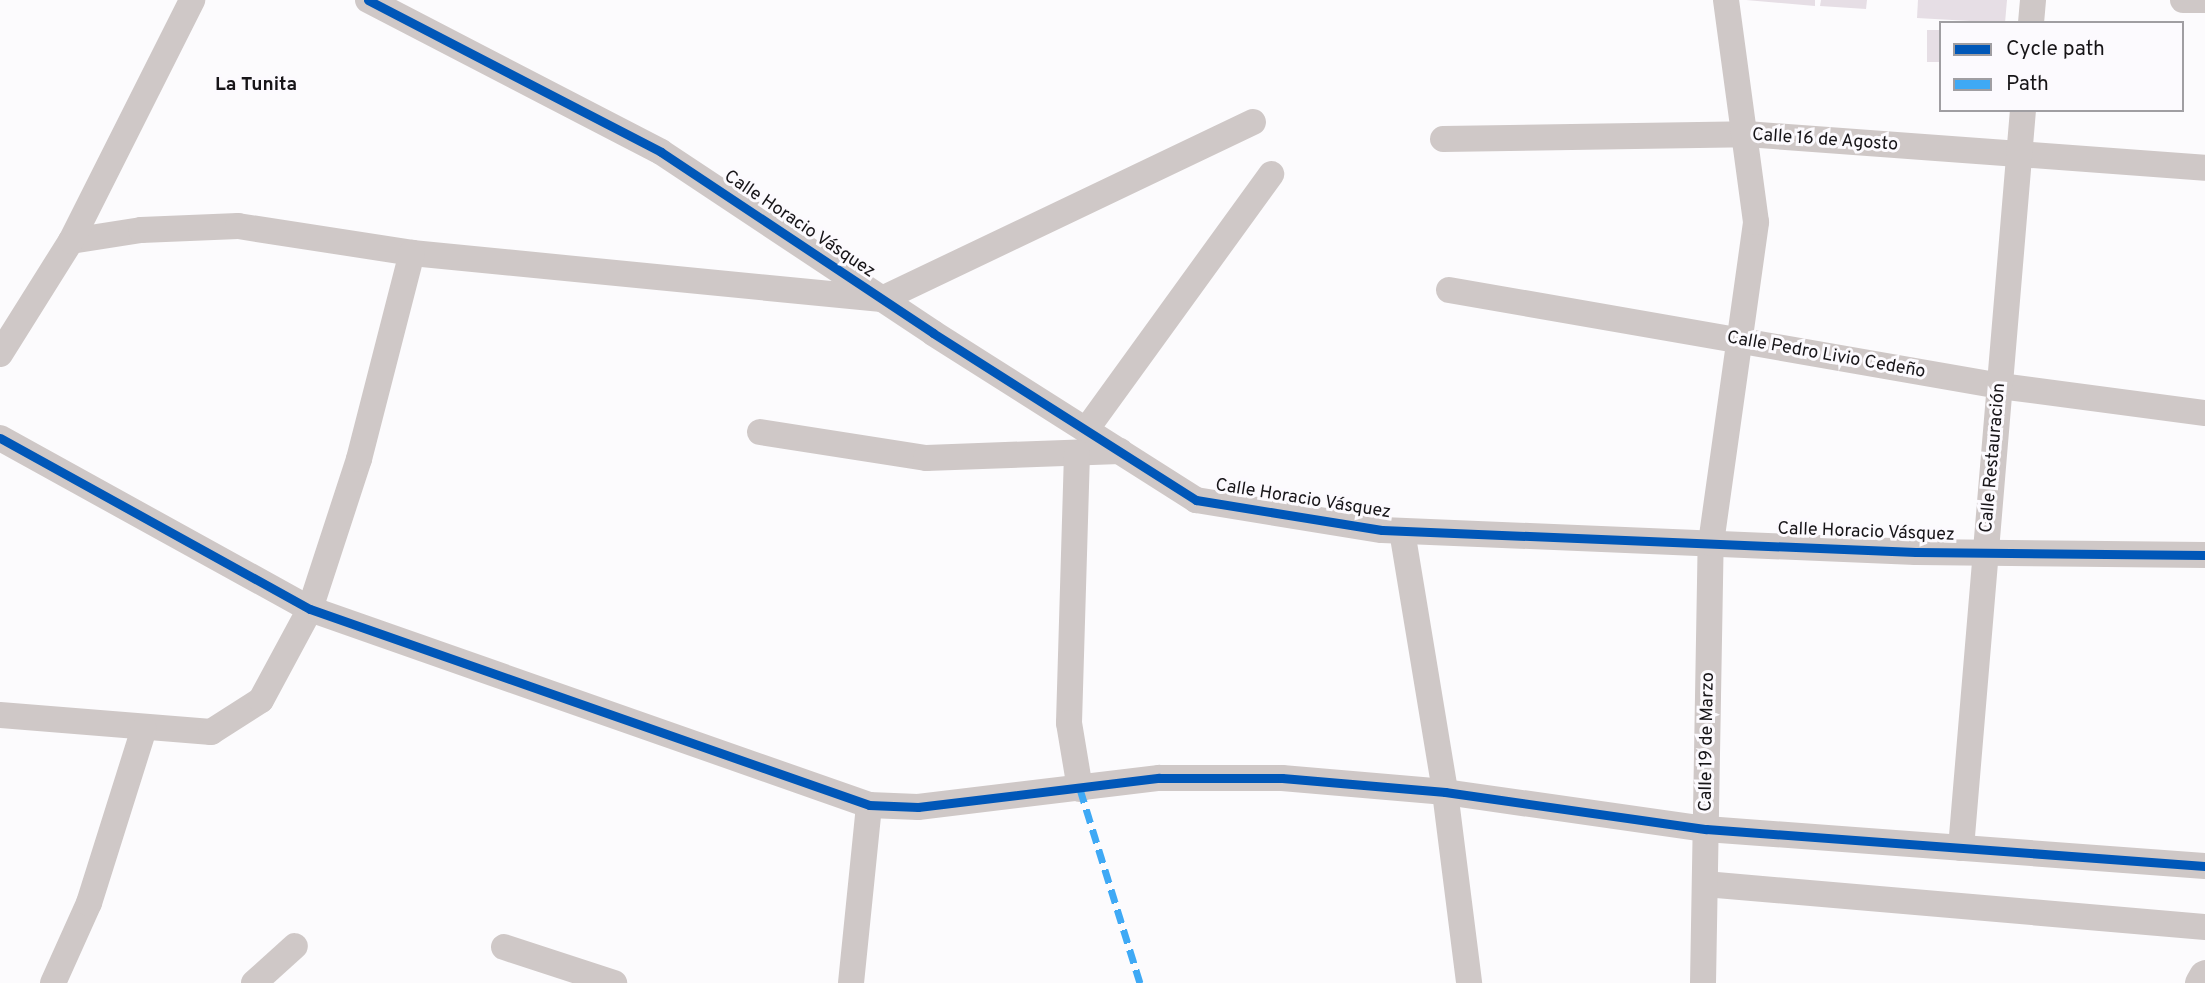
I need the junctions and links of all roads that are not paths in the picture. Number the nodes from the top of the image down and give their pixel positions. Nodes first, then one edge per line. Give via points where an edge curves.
1 (192, 0) edge
2 (368, 0) edge
3 (1726, 0) edge
4 (2033, 0) edge
5 (2183, 0) edge
6 (2205, 0) edge
7 (2031, 21) edge
8 (2023, 112) edge
9 (1253, 122) dead end
10 (1746, 134) junction
11 (1443, 139) dead end
12 (2019, 155) junction
13 (2205, 168) edge
14 (1271, 174) dead end
15 (71, 241) junction
16 (412, 253) junction
17 (1448, 290) dead end
18 (882, 299) junction
19 (1737, 341) junction
20 (0, 354) edge
21 (2000, 386) junction
22 (2205, 413) edge
23 (760, 432) dead end
24 (0, 438) edge
25 (1082, 441) junction
26 (1402, 531) junction
27 (1711, 543) junction
28 (1987, 553) junction
29 (2205, 555) edge
30 (310, 609) junction
31 (0, 715) edge
32 (144, 729) junction
33 (1080, 789) junction
34 (1446, 792) junction
35 (869, 805) junction
36 (1706, 829) junction
37 (1961, 848) junction
38 (2205, 866) edge
39 (1705, 884) junction
40 (2205, 927) edge
41 (295, 946) dead end
42 (504, 947) dead end
43 (2205, 976) edge
44 (53, 983) edge
45 (254, 983) edge
46 (614, 983) edge
47 (851, 983) edge
48 (1469, 983) edge
49 (1703, 983) edge
50 (2201, 983) edge

1 - 15 street
2 - 18 street, Calle Horacio Vásquez via 661,152
3 - 10 street, Calle 19 de Marzo
4 - 7 street
5 - 6 street
8 - 12 street, Calle Restauración
9 - 18 street
10 - 11 street, Calle 16 de Agosto
10 - 12 street, Calle 16 de Agosto
10 - 19 street, Calle 19 de Marzo via 1756,222
12 - 13 street, Calle 16 de Agosto
12 - 21 street, Calle Restauración
14 - 25 street
15 - 16 street via 141,230 237,226
15 - 20 street
16 - 18 street
16 - 30 street via 359,459
17 - 19 street, Calle Pedro Livio Cedeño
18 - 25 street, Calle Horacio Vásquez
19 - 21 street, Calle Pedro Livio Cedeño
19 - 27 street, Calle 19 de Marzo
21 - 22 street, Calle Pedro Livio Cedeño
21 - 28 street, Calle Restauración
23 - 25 street via 926,458
24 - 30 street
25 - 26 street, Calle Horacio Vásquez via 1120,451 1196,500
25 - 33 street via 1069,723
26 - 27 street, Calle Horacio Vásquez
26 - 34 street
27 - 28 street, Calle Horacio Vásquez
27 - 36 street, Calle 19 de Marzo
28 - 29 street, Calle Horacio Vásquez
28 - 37 street, Calle Restauración
30 - 32 street via 261,700 211,732
30 - 35 street
31 - 32 street
32 - 44 street via 89,903
33 - 34 street via 1159,778 1282,778
33 - 35 street via 918,807
34 - 36 street
34 - 48 street
35 - 47 street
36 - 37 street
36 - 39 street, Calle 19 de Marzo
37 - 38 street
39 - 40 street
39 - 49 street, Calle 19 de Marzo
41 - 45 street
42 - 46 street
43 - 50 street

